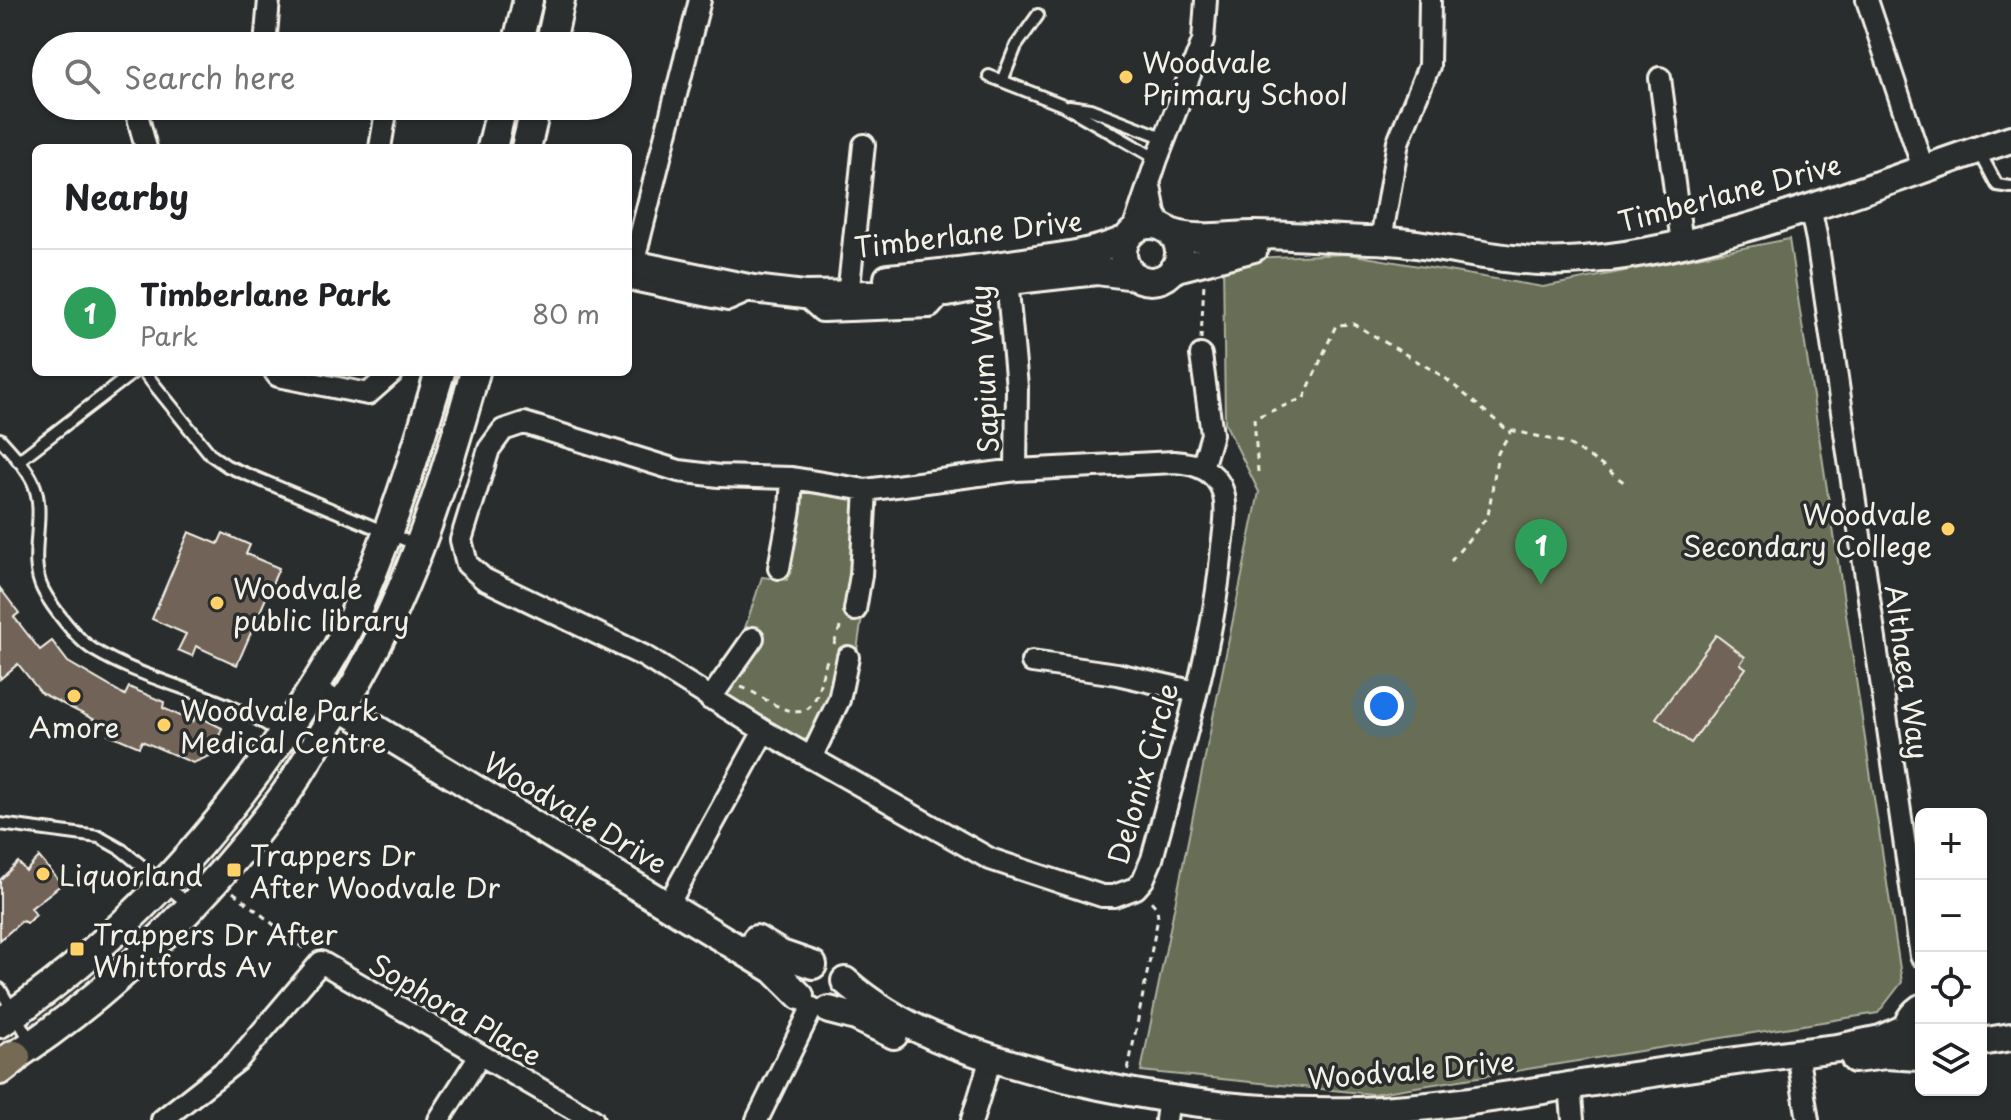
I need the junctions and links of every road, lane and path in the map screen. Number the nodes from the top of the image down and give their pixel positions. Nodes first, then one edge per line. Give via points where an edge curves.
1 (269, 0) edge
2 (528, 0) edge
3 (560, 0) edge
4 (700, 0) edge
5 (1206, 0) edge
6 (1430, 0) edge
7 (1867, 0) edge
8 (1038, 15) dead end
9 (266, 32) edge
10 (520, 32) edge
11 (553, 32) edge
12 (989, 76) dead end
13 (1660, 78) dead end
14 (1002, 81) junction
15 (1063, 105) junction
16 (139, 120) edge
17 (385, 120) edge
18 (499, 120) edge
19 (533, 120) edge
20 (1165, 138) junction
21 (2011, 139) edge
22 (145, 144) edge
23 (381, 144) edge
24 (493, 144) edge
25 (527, 144) edge
26 (864, 145) dead end
27 (1978, 150) junction
28 (1157, 159) junction
29 (1923, 168) junction
30 (1150, 182) junction
31 (2011, 187) edge
32 (1810, 207) junction
33 (1166, 230) junction
34 (1130, 235) junction
35 (1313, 238) junction
36 (1381, 240) junction
37 (1682, 243) junction
38 (632, 256) edge
39 (632, 260) edge
40 (632, 260) edge
41 (1173, 269) junction
42 (1007, 273) junction
43 (1135, 276) junction
44 (1204, 282) dead end
45 (848, 288) junction
46 (947, 293) junction
47 (804, 295) junction
48 (1201, 355) joint
49 (129, 376) edge
50 (147, 376) edge
51 (278, 376) edge
52 (388, 376) edge
53 (439, 376) edge
54 (474, 376) edge
55 (1506, 429) junction
56 (0, 439) edge
57 (18, 461) junction
58 (1202, 468) junction
59 (1016, 470) junction
60 (1258, 472) dead end
61 (792, 478) junction
62 (1625, 483) dead end
63 (866, 490) junction
64 (387, 534) junction
65 (419, 546) junction
66 (1451, 561) dead end
67 (779, 568) dead end
68 (849, 612) joint
69 (753, 638) dead end
70 (848, 657) dead end
71 (1032, 662) dead end
72 (316, 685) junction
73 (716, 692) junction
74 (1196, 692) junction
75 (343, 701) junction
76 (764, 731) junction
77 (283, 735) junction
78 (811, 758) junction
79 (0, 824) edge
80 (216, 880) junction
81 (165, 884) junction
82 (1136, 888) junction
83 (672, 899) junction
84 (191, 906) junction
85 (1920, 952) edge
86 (321, 962) junction
87 (813, 965) junction
88 (845, 981) junction
89 (0, 989) edge
90 (814, 1005) junction
91 (7, 1018) edge
92 (1913, 1018) edge
93 (1987, 1023) edge
94 (2011, 1023) edge
95 (2011, 1037) edge
96 (1987, 1041) edge
97 (1915, 1052) edge
98 (480, 1055) junction
99 (1915, 1058) edge
100 (12, 1059) edge
101 (1798, 1060) junction
102 (989, 1065) junction
103 (1126, 1081) dead end
104 (1571, 1102) edge
105 (1167, 1110) edge
106 (1362, 1115) edge
107 (162, 1120) edge
108 (439, 1120) edge
109 (593, 1120) edge
110 (757, 1120) edge
111 (972, 1120) edge
112 (1225, 1120) edge
113 (1421, 1120) edge
114 (1808, 1120) edge

1 - 9 street
2 - 10 main road
3 - 11 main road
4 - 38 street
5 - 20 street via 1203,41
6 - 36 street via 1429,66 1398,142
7 - 29 street
8 - 14 lane via 1016,46
12 - 14 lane
13 - 37 street
14 - 15 lane
15 - 20 lane via 1090,109
15 - 28 lane
16 - 22 street
17 - 23 street
18 - 24 main road
19 - 25 main road
20 - 28 street
21 - 27 street, Timberlane Drive
26 - 45 street
27 - 29 street, Timberlane Drive
27 - 31 lane via 1997,185
28 - 30 street
29 - 32 street, Timberlane Drive
30 - 33 street via 1155,213
30 - 34 street
32 - 37 street, Timberlane Drive
32 - 85 street, Althaea Way
33 - 34 street via 1147,225
33 - 35 street, Timberlane Drive via 1187,238
33 - 41 street via 1178,246
34 - 42 street, Timberlane Drive via 1107,248
34 - 43 street via 1123,255
35 - 36 street, Timberlane Drive
35 - 41 street, Timberlane Drive via 1240,250
36 - 37 street, Timberlane Drive via 1566,261
39 - 45 street, Timberlane Drive via 687,262
40 - 47 street, Timberlane Drive via 753,289
41 - 43 street via 1151,281
42 - 43 street, Timberlane Drive via 1097,271
42 - 45 street, Timberlane Drive via 952,273
42 - 46 street, Timberlane Drive
42 - 59 street, Sapium Way via 1017,387
44 - 48 path
45 - 46 street, Timberlane Drive
45 - 47 street, Timberlane Drive
46 - 47 street, Timberlane Drive via 930,307 846,312 822,311
48 - 58 street via 1212,434
49 - 57 lane
50 - 64 lane via 211,455 227,466
51 - 52 street via 368,394
53 - 64 main road
54 - 65 main road
55 - 60 path via 1444,377 1354,324 1336,325 1304,398 1254,418
55 - 62 path via 1567,443
55 - 66 path via 1512,432 1498,453 1488,516
56 - 57 lane
57 - 77 lane via 37,499 37,576 81,640
58 - 59 street, Delonix Circle via 1174,462
58 - 74 street, Delonix Circle via 1222,490 1225,518 1217,600
59 - 63 street, Delonix Circle
61 - 63 street, Delonix Circle
61 - 67 street
61 - 73 street, Delonix Circle via 679,471 524,423 503,430 489,449 461,540 467,564 484,579
63 - 68 street via 861,575
64 - 65 lane
64 - 72 main road via 347,630
65 - 75 main road via 358,681
68 - 73 path via 816,697 804,710 781,709 751,691
69 - 73 street
70 - 78 street via 839,700
71 - 74 street
72 - 75 street, Woodvale Drive
72 - 77 main road
73 - 76 street, Delonix Circle
74 - 82 street, Delonix Circle via 1152,859
75 - 80 main road via 282,799
75 - 83 street, Woodvale Drive
76 - 78 street, Delonix Circle
76 - 83 street
77 - 81 main road via 251,784
78 - 82 street, Delonix Circle via 990,859 1102,896
79 - 81 lane via 99,837
80 - 84 main road
80 - 86 path
81 - 84 lane
81 - 91 main road
82 - 103 path via 1157,908 1158,918
83 - 87 street, Woodvale Drive
83 - 90 street, Woodvale Drive via 774,970
84 - 100 main road via 131,964
86 - 98 street, Sophora Place
86 - 107 street via 237,1061
87 - 88 street via 836,967
87 - 90 street via 799,982
88 - 90 street via 841,1002
88 - 102 street, Woodvale Drive via 871,1004
89 - 91 lane
90 - 102 street, Woodvale Drive via 856,1017 919,1046
90 - 110 street
91 - 100 lane
92 - 97 street via 1908,1044
92 - 101 street, Woodvale Drive via 1881,1039
93 - 94 street
95 - 96 street
98 - 108 street
98 - 109 street, Sophora Place
99 - 101 street, Woodvale Drive
101 - 104 street, Woodvale Drive
101 - 114 street
102 - 105 street, Woodvale Drive via 1130,1093
102 - 111 street
104 - 106 street, Woodvale Drive via 1455,1104
104 - 113 street, Woodvale Drive
105 - 106 street, Woodvale Drive
105 - 112 street, Woodvale Drive

